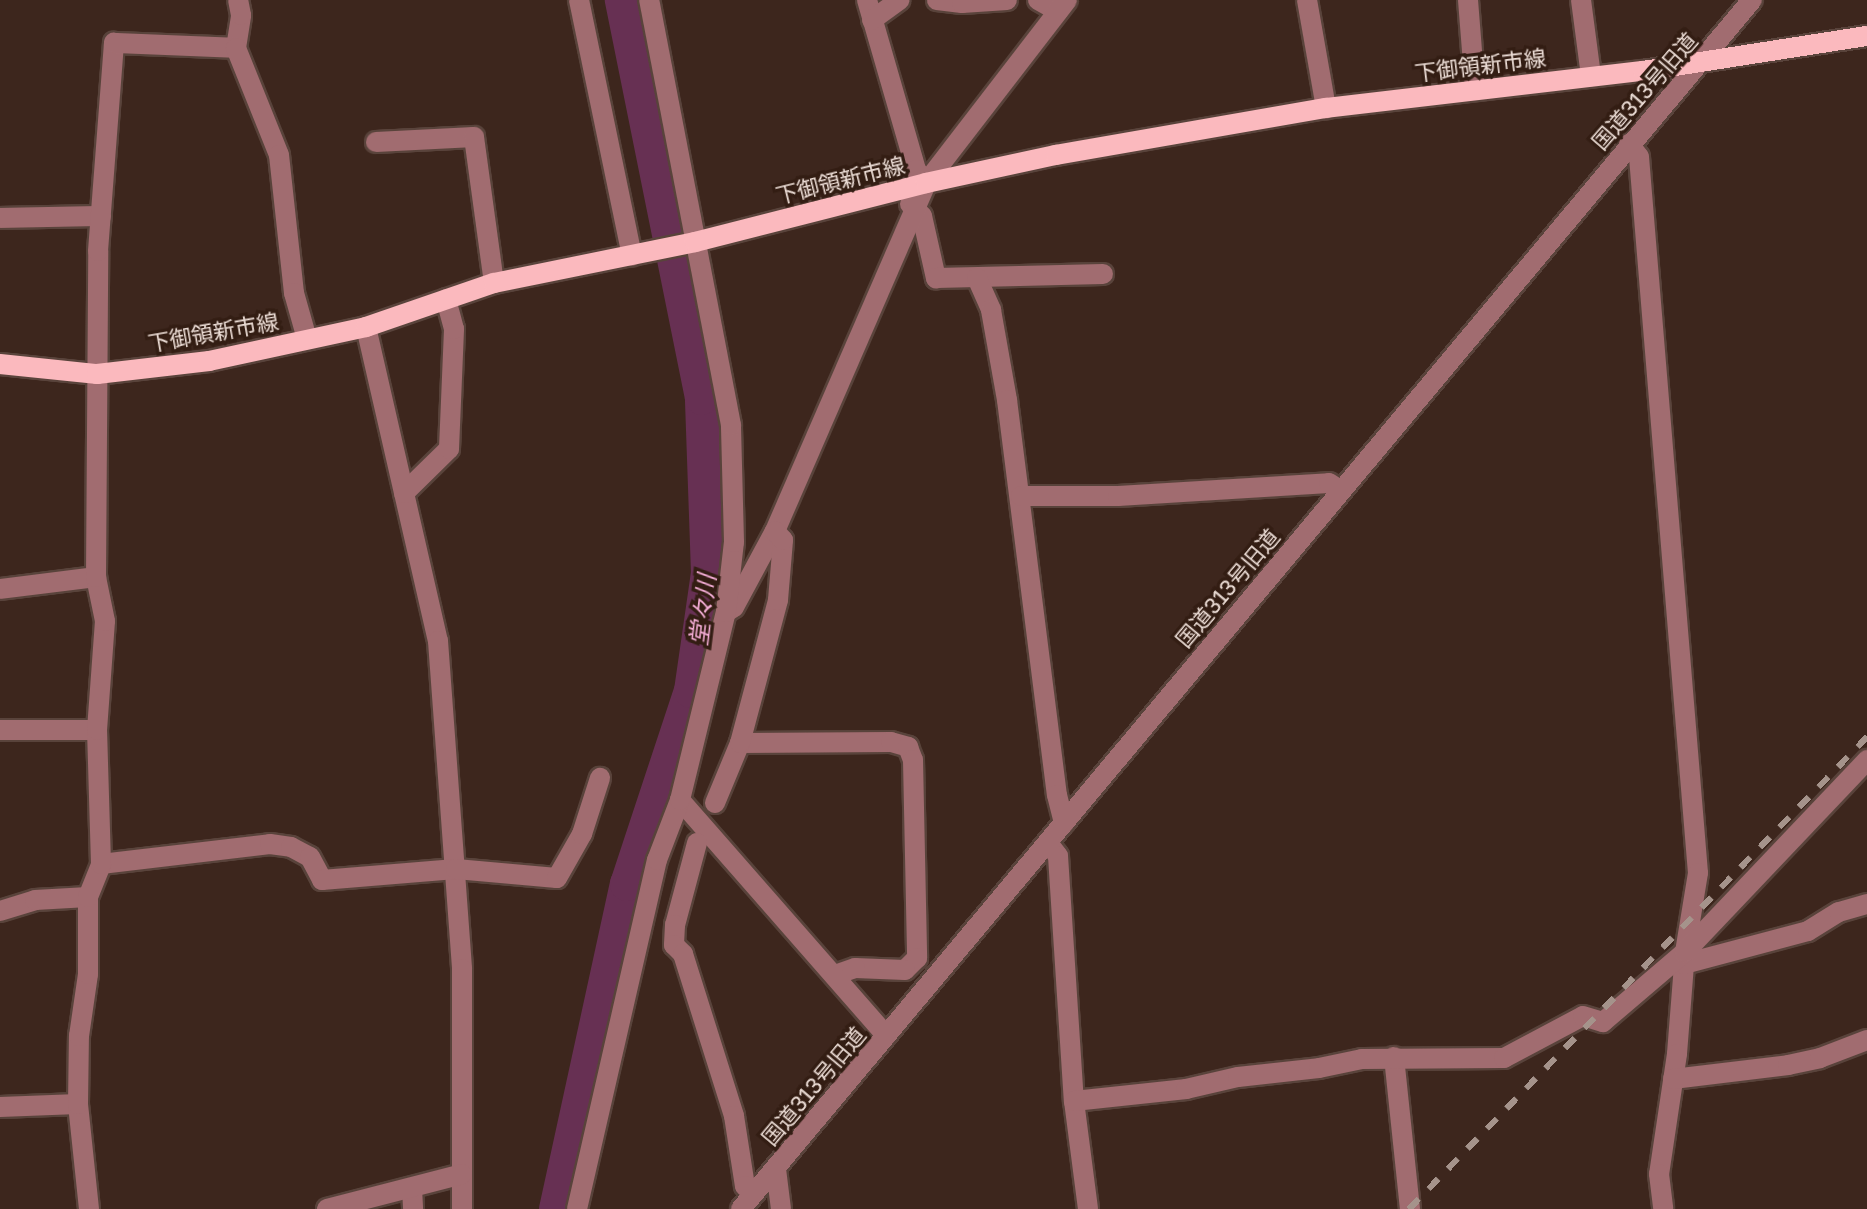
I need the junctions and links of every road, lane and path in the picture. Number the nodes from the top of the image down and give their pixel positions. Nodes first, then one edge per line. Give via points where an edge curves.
1 (238, 0) edge
2 (579, 0) edge
3 (649, 0) edge
4 (900, 0) edge
5 (937, 0) edge
6 (1007, 0) edge
7 (1038, 0) edge
8 (1307, 0) edge
9 (1468, 0) edge
10 (1581, 0) edge
11 (1752, 0) edge
12 (1062, 6) edge
13 (870, 10) edge
14 (1867, 36) edge
15 (236, 48) junction
16 (1701, 63) junction
17 (1591, 76) junction
18 (1475, 89) junction
19 (1326, 108) junction
20 (376, 142) dead end
21 (1629, 144) junction
22 (926, 183) junction
23 (896, 191) junction
24 (915, 208) junction
25 (101, 216) junction
26 (0, 218) edge
27 (690, 243) junction
28 (632, 256) junction
29 (1103, 274) dead end
30 (977, 278) junction
31 (494, 283) junction
32 (446, 299) junction
33 (366, 327) junction
34 (307, 339) junction
35 (0, 364) edge
36 (97, 374) junction
37 (1340, 490) junction
38 (404, 493) junction
39 (1021, 496) junction
40 (775, 531) junction
41 (96, 577) junction
42 (0, 589) edge
43 (726, 612) junction
44 (0, 730) edge
45 (97, 730) junction
46 (740, 743) junction
47 (1867, 760) edge
48 (600, 778) dead end
49 (680, 800) junction
50 (715, 803) dead end
51 (1064, 823) junction
52 (697, 843) dead end
53 (1048, 843) junction
54 (101, 864) junction
55 (456, 869) junction
56 (88, 897) junction
57 (1867, 904) edge
58 (0, 911) edge
59 (1684, 958) junction
60 (835, 975) junction
61 (886, 1035) junction
62 (1867, 1040) edge
63 (1394, 1057) junction
64 (1673, 1079) junction
65 (1074, 1101) junction
66 (78, 1104) junction
67 (0, 1107) edge
68 (776, 1169) junction
69 (462, 1174) junction
70 (755, 1193) junction
71 (412, 1199) edge
72 (89, 1209) edge
73 (327, 1209) edge
74 (462, 1209) edge
75 (577, 1209) edge
76 (741, 1209) edge
77 (781, 1209) edge
78 (1088, 1209) edge
79 (1410, 1209) edge
80 (1663, 1209) edge

1 - 15 street
2 - 28 street
3 - 27 street
4 - 13 street
5 - 6 street
7 - 12 street
8 - 19 street
9 - 18 street
10 - 17 street
11 - 16 street, 国道313号旧道
12 - 22 street
13 - 22 street via 916,170
14 - 16 main road, 下御領新市線
15 - 25 street via 114,43
15 - 34 street via 279,155 294,293
16 - 17 main road, 下御領新市線
16 - 21 street, 国道313号旧道
17 - 18 main road, 下御領新市線
18 - 19 main road, 下御領新市線
19 - 22 main road, 下御領新市線
20 - 31 street via 474,137
21 - 37 street, 国道313号旧道
21 - 59 street via 1639,157 1698,873
22 - 23 main road, 下御領新市線
22 - 24 street
23 - 24 street
23 - 27 main road, 下御領新市線
24 - 30 street via 922,216 936,278
24 - 40 street
25 - 26 street
25 - 36 street
27 - 28 main road, 下御領新市線
27 - 43 street via 731,425 734,542
28 - 31 main road, 下御領新市線
29 - 30 street
30 - 39 street via 995,331
31 - 32 main road, 下御領新市線
32 - 33 main road, 下御領新市線
32 - 38 street via 454,329 449,449
33 - 34 main road, 下御領新市線
33 - 38 street
34 - 36 main road, 下御領新市線 via 209,361
35 - 36 main road, 下御領新市線
36 - 41 street
37 - 39 street via 1329,483 1118,496
37 - 51 street, 国道313号旧道
38 - 55 street via 438,641
39 - 51 street
40 - 43 street via 734,607
40 - 46 street via 783,540 778,600
41 - 42 street
41 - 45 street via 105,621
43 - 49 street
44 - 45 street
45 - 54 street
46 - 50 street
46 - 60 street via 891,742 908,747 913,760 917,958 905,970 855,968
47 - 59 street
48 - 55 street via 582,834 557,878
49 - 60 street
49 - 75 street via 657,860
51 - 53 street, 国道313号旧道
52 - 70 street via 674,945 683,954 734,1116 745,1186
53 - 61 street, 国道313号旧道
53 - 65 street via 1058,856
54 - 55 street via 270,844 310,857 322,880
54 - 56 street
55 - 69 street via 462,969
56 - 58 street via 35,900
56 - 66 street
57 - 59 street via 1839,912 1808,931
59 - 63 street via 1603,1022 1583,1016 1504,1058
59 - 64 street
60 - 61 street
61 - 68 street, 国道313号旧道
62 - 64 street via 1788,1065
63 - 65 street
63 - 79 street
64 - 80 street via 1659,1174
65 - 78 street
66 - 67 street
66 - 72 street
68 - 70 street, 国道313号旧道
68 - 77 street
69 - 71 street
69 - 74 street
70 - 76 street, 国道313号旧道
71 - 73 street

